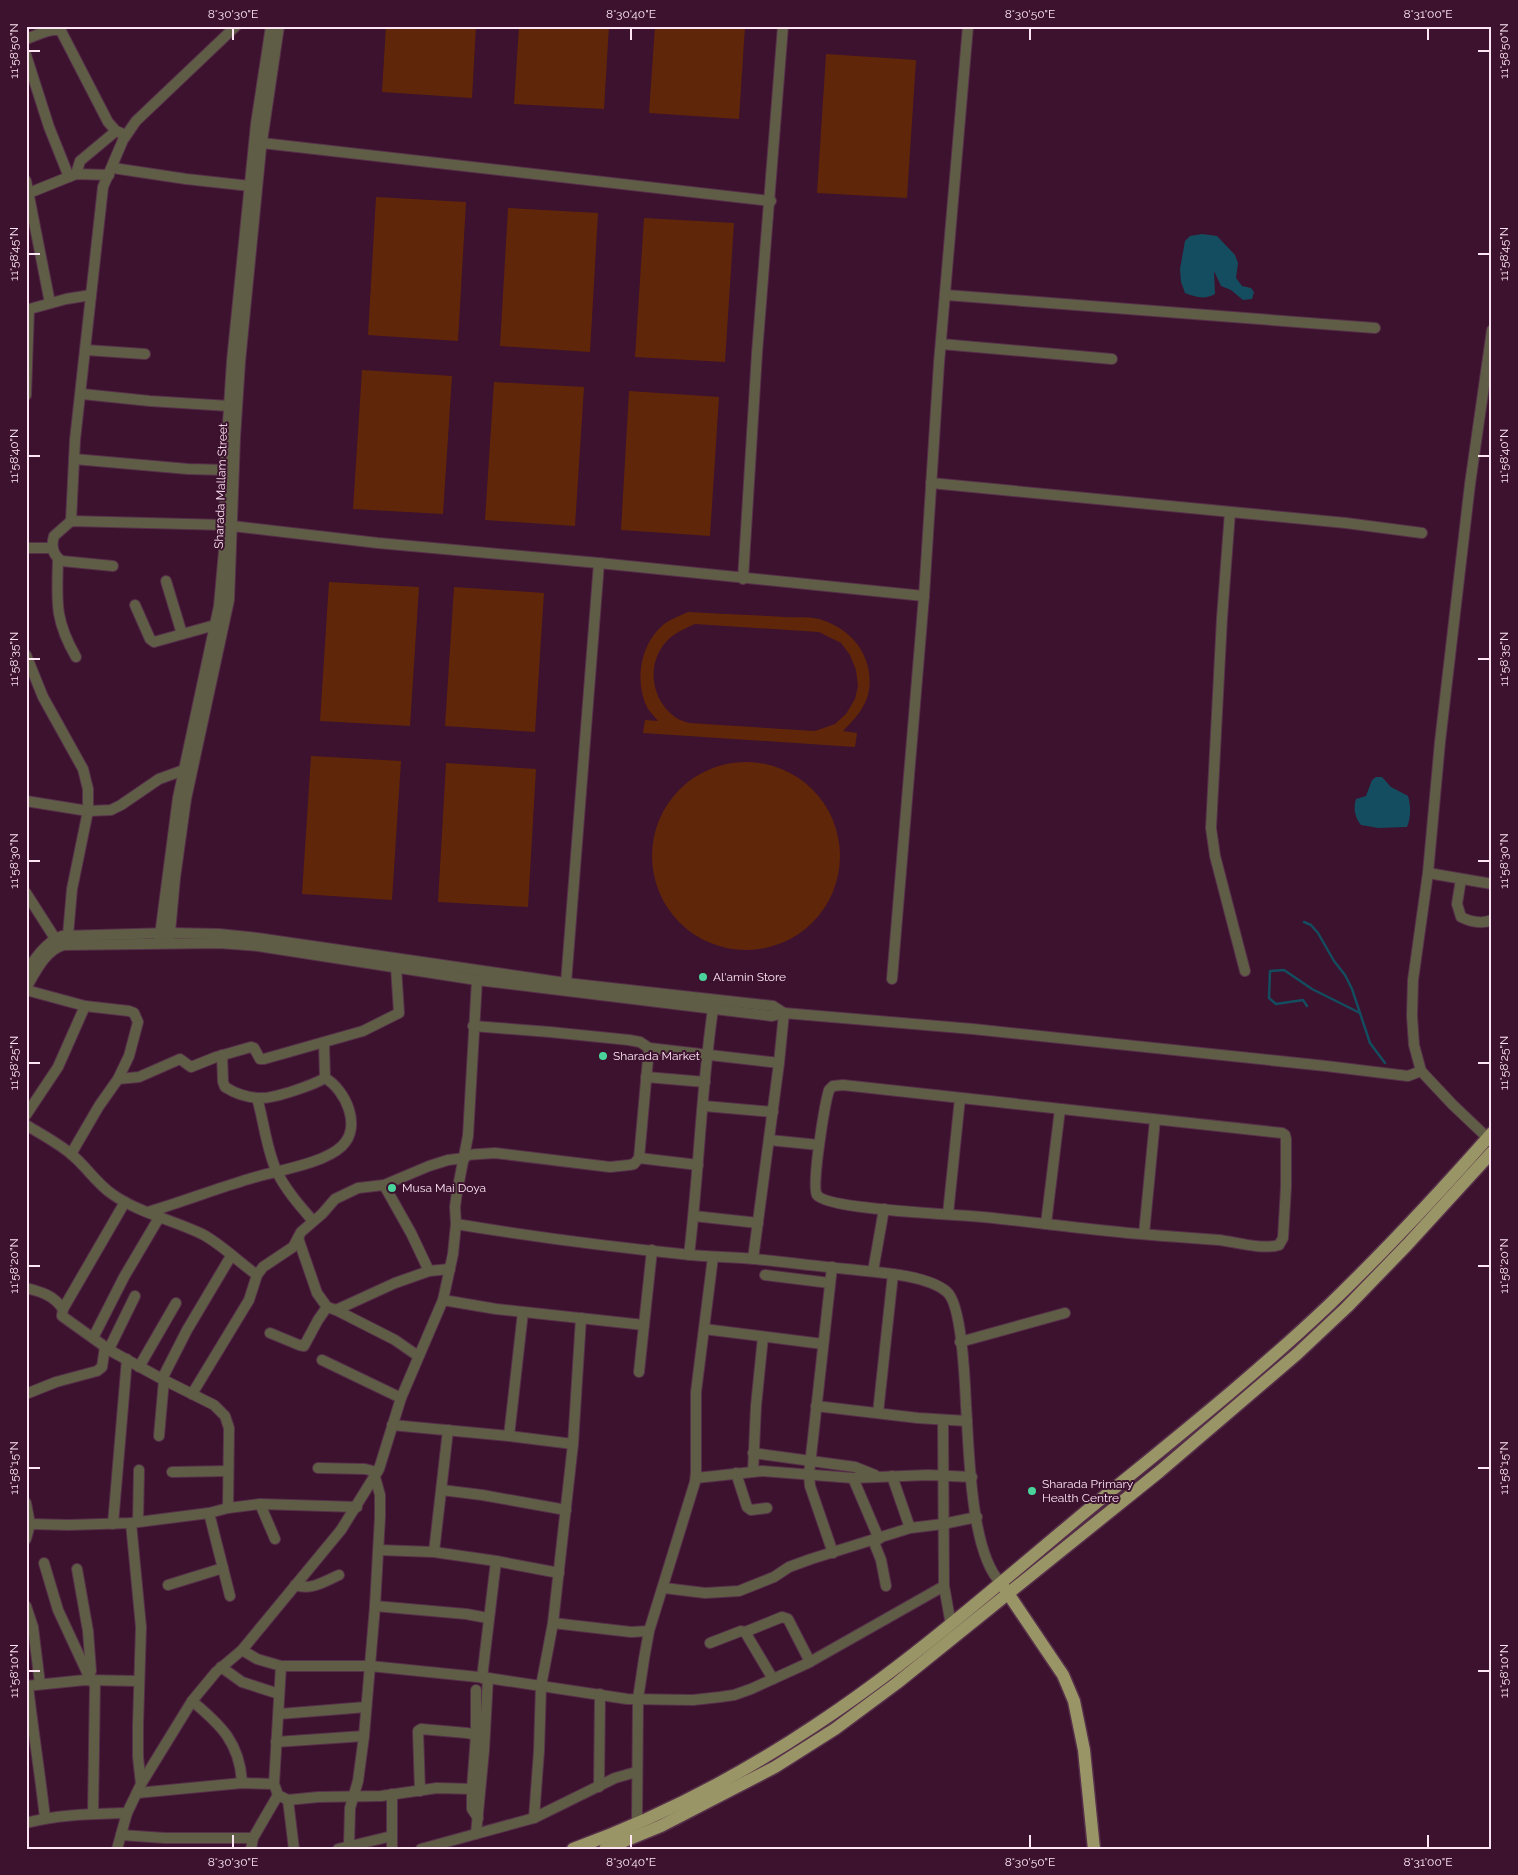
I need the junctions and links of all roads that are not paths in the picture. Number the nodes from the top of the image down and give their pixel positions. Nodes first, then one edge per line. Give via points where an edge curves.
1 (236, 26) edge
2 (271, 26) edge
3 (279, 26) edge
4 (783, 26) edge
5 (968, 26) edge
6 (26, 39) edge
7 (26, 55) edge
8 (116, 131) junction
9 (126, 135) junction
10 (262, 143) junction
11 (111, 171) junction
12 (72, 175) junction
13 (26, 181) edge
14 (250, 186) junction
15 (29, 193) junction
16 (771, 201) junction
17 (91, 295) junction
18 (946, 295) junction
19 (50, 303) junction
20 (27, 310) edge
21 (1375, 328) dead end
22 (1492, 330) edge
23 (941, 344) junction
24 (86, 350) junction
25 (145, 354) dead end
26 (1112, 359) dead end
27 (82, 394) junction
28 (26, 395) edge
29 (229, 406) junction
30 (74, 459) junction
31 (225, 470) junction
32 (931, 483) junction
33 (1230, 512) junction
34 (71, 521) junction
35 (228, 525) junction
36 (1422, 533) dead end
37 (26, 548) edge
38 (52, 548) junction
39 (58, 559) junction
40 (599, 563) junction
41 (112, 566) dead end
42 (743, 579) junction
43 (166, 581) dead end
44 (924, 596) junction
45 (135, 604) dead end
46 (215, 625) junction
47 (182, 634) junction
48 (26, 655) edge
49 (76, 657) dead end
50 (184, 770) junction
51 (26, 801) edge
52 (88, 811) junction
53 (1428, 873) junction
54 (1461, 879) junction
55 (1492, 884) edge
56 (27, 895) edge
57 (1492, 920) edge
58 (68, 936) junction
59 (165, 938) junction
60 (58, 942) junction
61 (26, 954) edge
62 (36, 958) junction
63 (396, 967) junction
64 (1246, 971) dead end
65 (26, 973) edge
66 (477, 980) junction
67 (892, 980) dead end
68 (566, 983) junction
69 (26, 989) edge
70 (85, 1006) junction
71 (713, 1009) junction
72 (784, 1013) junction
73 (473, 1026) junction
74 (324, 1043) junction
75 (649, 1048) junction
76 (707, 1054) junction
77 (222, 1055) junction
78 (779, 1063) junction
79 (1414, 1074) junction
80 (646, 1077) junction
81 (325, 1078) junction
82 (118, 1079) junction
83 (705, 1082) junction
84 (257, 1098) junction
85 (960, 1098) junction
86 (704, 1106) junction
87 (1060, 1109) junction
88 (773, 1112) junction
89 (26, 1115) edge
90 (1155, 1120) junction
91 (26, 1125) edge
92 (769, 1140) junction
93 (819, 1145) junction
94 (1487, 1147) edge
95 (72, 1154) junction
96 (465, 1157) junction
97 (639, 1158) junction
98 (698, 1165) junction
99 (277, 1171) junction
100 (384, 1185) junction
101 (125, 1202) junction
102 (884, 1209) junction
103 (148, 1212) junction
104 (948, 1214) junction
105 (160, 1216) junction
106 (694, 1216) junction
107 (313, 1221) junction
108 (758, 1223) junction
109 (456, 1224) junction
110 (1046, 1224) junction
111 (1144, 1234) junction
112 (298, 1238) junction
113 (652, 1250) junction
114 (689, 1255) junction
115 (231, 1256) junction
116 (713, 1257) junction
117 (753, 1259) junction
118 (832, 1267) junction
119 (450, 1269) junction
120 (429, 1271) junction
121 (874, 1272) junction
122 (893, 1274) junction
123 (257, 1275) junction
124 (765, 1275) dead end
125 (830, 1283) junction
126 (26, 1288) edge
127 (135, 1296) dead end
128 (443, 1300) junction
129 (176, 1303) dead end
130 (332, 1308) junction
131 (63, 1309) junction
132 (523, 1312) junction
133 (1065, 1313) dead end
134 (582, 1318) junction
135 (644, 1325) junction
136 (704, 1330) junction
137 (270, 1333) dead end
138 (763, 1337) junction
139 (93, 1338) junction
140 (960, 1342) junction
141 (823, 1344) junction
142 (107, 1348) junction
143 (418, 1356) junction
144 (127, 1360) junction
145 (322, 1360) dead end
146 (139, 1367) junction
147 (639, 1372) dead end
148 (163, 1380) junction
149 (26, 1394) edge
150 (192, 1394) junction
151 (401, 1398) junction
152 (816, 1406) junction
153 (878, 1413) junction
154 (944, 1420) junction
155 (967, 1421) junction
156 (392, 1425) junction
157 (448, 1430) junction
158 (159, 1436) dead end
159 (509, 1436) junction
160 (573, 1444) junction
161 (753, 1453) junction
162 (811, 1460) junction
163 (318, 1468) dead end
164 (139, 1470) dead end
165 (228, 1471) junction
166 (172, 1472) dead end
167 (753, 1472) junction
168 (736, 1473) junction
169 (809, 1474) junction
170 (376, 1475) junction
171 (879, 1476) junction
172 (892, 1476) junction
173 (944, 1476) junction
174 (972, 1477) junction
175 (696, 1478) junction
176 (854, 1478) junction
177 (442, 1490) junction
178 (26, 1503) edge
179 (260, 1504) junction
180 (357, 1507) junction
181 (228, 1508) junction
182 (767, 1508) dead end
183 (566, 1510) junction
184 (209, 1513) junction
185 (977, 1517) junction
186 (134, 1523) junction
187 (30, 1524) junction
188 (113, 1524) junction
189 (944, 1524) junction
190 (910, 1528) junction
191 (26, 1539) edge
192 (275, 1539) dead end
193 (876, 1540) junction
194 (379, 1550) junction
195 (434, 1552) junction
196 (833, 1553) junction
197 (496, 1561) junction
198 (44, 1563) dead end
199 (223, 1568) junction
200 (77, 1569) dead end
201 (559, 1573) junction
202 (339, 1575) dead end
203 (168, 1585) dead end
204 (295, 1585) junction
205 (886, 1586) dead end
206 (944, 1586) junction
207 (1005, 1587) junction
208 (664, 1588) junction
209 (230, 1596) dead end
210 (26, 1606) edge
211 (375, 1606) junction
212 (488, 1618) junction
213 (552, 1623) junction
214 (951, 1625) junction
215 (649, 1631) junction
216 (745, 1632) junction
217 (710, 1643) dead end
218 (242, 1650) junction
219 (810, 1662) junction
220 (281, 1666) junction
221 (370, 1666) junction
222 (221, 1667) junction
223 (485, 1678) junction
224 (92, 1679) junction
225 (773, 1680) junction
226 (138, 1681) junction
227 (40, 1684) junction
228 (27, 1686) edge
229 (542, 1686) junction
230 (476, 1690) dead end
231 (279, 1694) junction
232 (600, 1694) junction
233 (638, 1699) junction
234 (192, 1701) junction
235 (366, 1707) junction
236 (279, 1714) junction
237 (476, 1735) junction
238 (364, 1736) junction
239 (276, 1742) junction
240 (636, 1772) junction
241 (242, 1783) junction
242 (274, 1784) junction
243 (599, 1787) junction
244 (139, 1788) junction
245 (472, 1789) junction
246 (420, 1791) junction
247 (392, 1794) junction
248 (278, 1795) junction
249 (354, 1796) junction
250 (288, 1800) junction
251 (127, 1813) junction
252 (93, 1814) junction
253 (45, 1818) junction
254 (478, 1818) junction
255 (534, 1818) junction
256 (26, 1823) edge
257 (637, 1823) junction
258 (476, 1834) junction
259 (120, 1835) junction
260 (392, 1836) junction
261 (252, 1844) edge
262 (348, 1846) junction
263 (117, 1849) edge
264 (294, 1849) edge
265 (338, 1849) edge
266 (392, 1849) edge
267 (421, 1849) edge
268 (573, 1849) edge
269 (605, 1849) edge
270 (1094, 1849) edge

1 - 9 street
2 - 14 street, Sharada Mallam Street
3 - 10 street, Sharada Mallam Street
4 - 16 street
5 - 18 street
6 - 8 street via 52,30 61,31 96,100
7 - 12 street via 49,128
8 - 9 street
8 - 12 street via 80,161
9 - 11 street
10 - 16 street
10 - 35 street, Sharada Mallam Street
11 - 12 street
11 - 14 street
11 - 17 street via 100,208
12 - 15 street
13 - 15 street
14 - 29 street, Sharada Mallam Street
15 - 19 street
16 - 42 street via 757,353
17 - 19 street
17 - 24 street
18 - 21 street
18 - 23 street
19 - 20 street
20 - 28 street
22 - 53 street via 1471,476
23 - 26 street
23 - 32 street
24 - 25 street
24 - 27 street
27 - 29 street
27 - 30 street
29 - 31 street, Sharada Mallam Street
30 - 31 street
30 - 34 street
31 - 35 street, Sharada Mallam Street
32 - 33 street
32 - 44 street
33 - 36 street
33 - 64 street via 1211,828
34 - 35 street
34 - 38 street via 54,536
35 - 40 street via 378,543
35 - 46 street, Sharada Mallam Street
35 - 59 street, Sharada Mallam Street via 229,600 186,800
37 - 38 street
38 - 39 street
39 - 41 street
39 - 49 street via 56,605 64,634
40 - 42 street
40 - 68 street
42 - 44 street
43 - 47 street
44 - 67 street
45 - 47 street via 154,642
46 - 47 street
46 - 50 street, Sharada Mallam Street
48 - 52 street via 43,697 84,773
50 - 52 street via 159,778 116,808
50 - 59 street, Sharada Mallam Street via 168,868
51 - 52 street
52 - 58 street via 72,889
53 - 54 street
53 - 79 street via 1413,980
54 - 55 street
54 - 57 street via 1457,904 1461,917 1477,922
56 - 60 street
58 - 59 street
58 - 60 street
59 - 60 street
59 - 63 street via 258,946
59 - 68 street via 219,934 257,938
60 - 62 street via 44,948
60 - 69 street
61 - 62 street
62 - 65 street
63 - 66 street
63 - 74 street via 398,1015 363,1031
66 - 71 street
66 - 73 street
68 - 72 street via 773,1006
69 - 70 street
70 - 82 street via 129,1011 138,1018 135,1038
70 - 89 street via 58,1067
71 - 72 street via 772,1016
71 - 76 street
72 - 78 street
72 - 79 street
73 - 75 street via 628,1040
73 - 96 street
74 - 77 street via 264,1060 251,1047
74 - 81 street
75 - 76 street
75 - 80 street
76 - 78 street
76 - 83 street
77 - 82 street via 190,1067 180,1059 139,1077
77 - 84 street via 225,1087
78 - 88 street
79 - 94 street via 1452,1104
80 - 83 street
80 - 97 street
81 - 84 street via 269,1098
81 - 99 street via 338,1089 348,1107 352,1126 347,1140 336,1151 321,1158
82 - 95 street
83 - 86 street
84 - 99 street
85 - 87 street
85 - 93 street via 833,1086 827,1094
85 - 104 street
86 - 88 street
86 - 98 street
87 - 90 street
87 - 110 street
88 - 92 street
90 - 111 street
90 - 111 street via 1284,1134 1284,1230 1281,1243 1272,1247
91 - 95 street
92 - 93 street
92 - 108 street
93 - 102 street via 816,1189 819,1196 834,1202
94 - 207 main road via 1294,1337
95 - 101 street via 97,1182
96 - 97 street via 495,1152 610,1166 634,1164
96 - 100 street via 429,1166
96 - 109 street via 456,1192
97 - 98 street
98 - 106 street
99 - 103 street
99 - 107 street
100 - 107 street via 358,1188 341,1195
100 - 120 street
101 - 103 street
101 - 131 street
102 - 104 street
102 - 121 street
103 - 105 street
104 - 110 street
105 - 115 street via 204,1235
105 - 139 street
106 - 108 street
106 - 114 street
107 - 112 street
108 - 117 street
109 - 113 street
109 - 119 street
110 - 111 street
112 - 123 street via 293,1247 263,1267
112 - 130 street via 316,1293
113 - 114 street
113 - 135 street
114 - 116 street
115 - 123 street
115 - 148 street via 186,1330
116 - 117 street
116 - 136 street
117 - 118 street
118 - 121 street
118 - 125 street
119 - 120 street
119 - 128 street
120 - 130 street
121 - 122 street
122 - 140 street via 925,1281 951,1296 957,1311
122 - 153 street
123 - 150 street via 249,1300
124 - 125 street
125 - 141 street
126 - 131 street via 50,1295
127 - 142 street
128 - 132 street
128 - 143 street
129 - 146 street
130 - 137 street via 318,1320 304,1346
130 - 143 street
131 - 139 street via 64,1318
132 - 134 street
132 - 159 street
133 - 140 street
134 - 135 street
134 - 160 street
135 - 147 street
136 - 138 street
136 - 175 street via 696,1392
138 - 141 street
138 - 161 street
139 - 142 street
140 - 155 street
141 - 152 street
142 - 144 street
142 - 149 street via 98,1371
143 - 151 street
144 - 146 street
144 - 188 street
145 - 151 street
146 - 148 street
148 - 150 street
148 - 158 street
150 - 165 street via 214,1405 225,1416 229,1435
151 - 156 street
152 - 153 street
152 - 162 street
153 - 154 street
154 - 155 street
154 - 173 street
155 - 174 street
156 - 157 street
156 - 170 street
157 - 159 street
157 - 177 street
159 - 160 street
160 - 183 street
161 - 162 street
161 - 167 street
162 - 169 street
162 - 171 street via 855,1467
163 - 170 street via 365,1469
164 - 186 street
165 - 166 street
165 - 181 street
167 - 168 street
167 - 169 street
168 - 175 street
168 - 182 street via 748,1507 751,1510
169 - 176 street
169 - 196 street via 812,1494
170 - 180 street
170 - 194 street via 380,1494
171 - 172 street
171 - 176 street
172 - 173 street
172 - 190 street
173 - 174 street
173 - 189 street
174 - 185 street
175 - 208 street
176 - 193 street
177 - 183 street
177 - 195 street
178 - 187 street
179 - 180 street
179 - 181 street
179 - 192 street
180 - 204 street via 342,1530
181 - 184 street
183 - 201 street
184 - 186 street
184 - 199 street
185 - 189 street
185 - 207 street via 982,1548 992,1571
186 - 188 street
186 - 226 street via 141,1627
187 - 188 street
187 - 191 street
189 - 190 street
189 - 206 street
190 - 193 street
193 - 196 street
193 - 205 street
194 - 195 street
194 - 211 street
195 - 197 street
196 - 208 street via 789,1567 774,1577 739,1591 705,1593
197 - 201 street
197 - 212 street
198 - 224 street via 58,1610
199 - 203 street
199 - 209 street
200 - 224 street via 88,1630
201 - 213 street
202 - 204 street via 310,1587
204 - 218 street
206 - 214 street
206 - 219 street
207 - 214 main road
207 - 269 main road via 897,1683 808,1747 716,1799
207 - 270 main road via 1062,1675 1074,1701 1084,1750
208 - 215 street
210 - 227 street via 33,1627
211 - 212 street
211 - 221 street
212 - 223 street
213 - 215 street
213 - 229 street
214 - 257 main road via 815,1726 733,1775
215 - 233 street
216 - 217 street via 741,1630
216 - 219 street via 782,1617 788,1619
216 - 225 street
218 - 220 street via 257,1659
218 - 222 street
219 - 225 street
220 - 221 street
220 - 231 street
221 - 223 street
221 - 235 street
222 - 231 street via 242,1682
222 - 234 street
223 - 229 street
223 - 254 street via 484,1750
224 - 226 street
224 - 227 street
224 - 252 street
225 - 233 street via 720,1697
226 - 244 street
227 - 228 street
228 - 253 street
229 - 232 street
229 - 255 street
230 - 237 street
231 - 236 street
232 - 233 street
232 - 243 street
233 - 240 street
234 - 241 street via 217,1722 232,1742 242,1772
234 - 244 street
235 - 236 street
235 - 238 street
236 - 239 street
237 - 245 street
237 - 246 street via 421,1729 418,1732
238 - 239 street
238 - 249 street
239 - 242 street
240 - 243 street
240 - 257 street
241 - 242 street
241 - 244 street
242 - 248 street
243 - 255 street
244 - 251 street
245 - 246 street via 453,1787
245 - 254 street via 472,1810
246 - 247 street
247 - 249 street
247 - 260 street
248 - 250 street
248 - 261 street
249 - 250 street
249 - 262 street via 349,1814
250 - 264 street
251 - 252 street
251 - 259 street
252 - 253 street
253 - 256 street
254 - 258 street
255 - 258 street
257 - 268 main road
258 - 267 street
259 - 261 street
259 - 263 street
260 - 262 street
260 - 266 street
262 - 265 street

